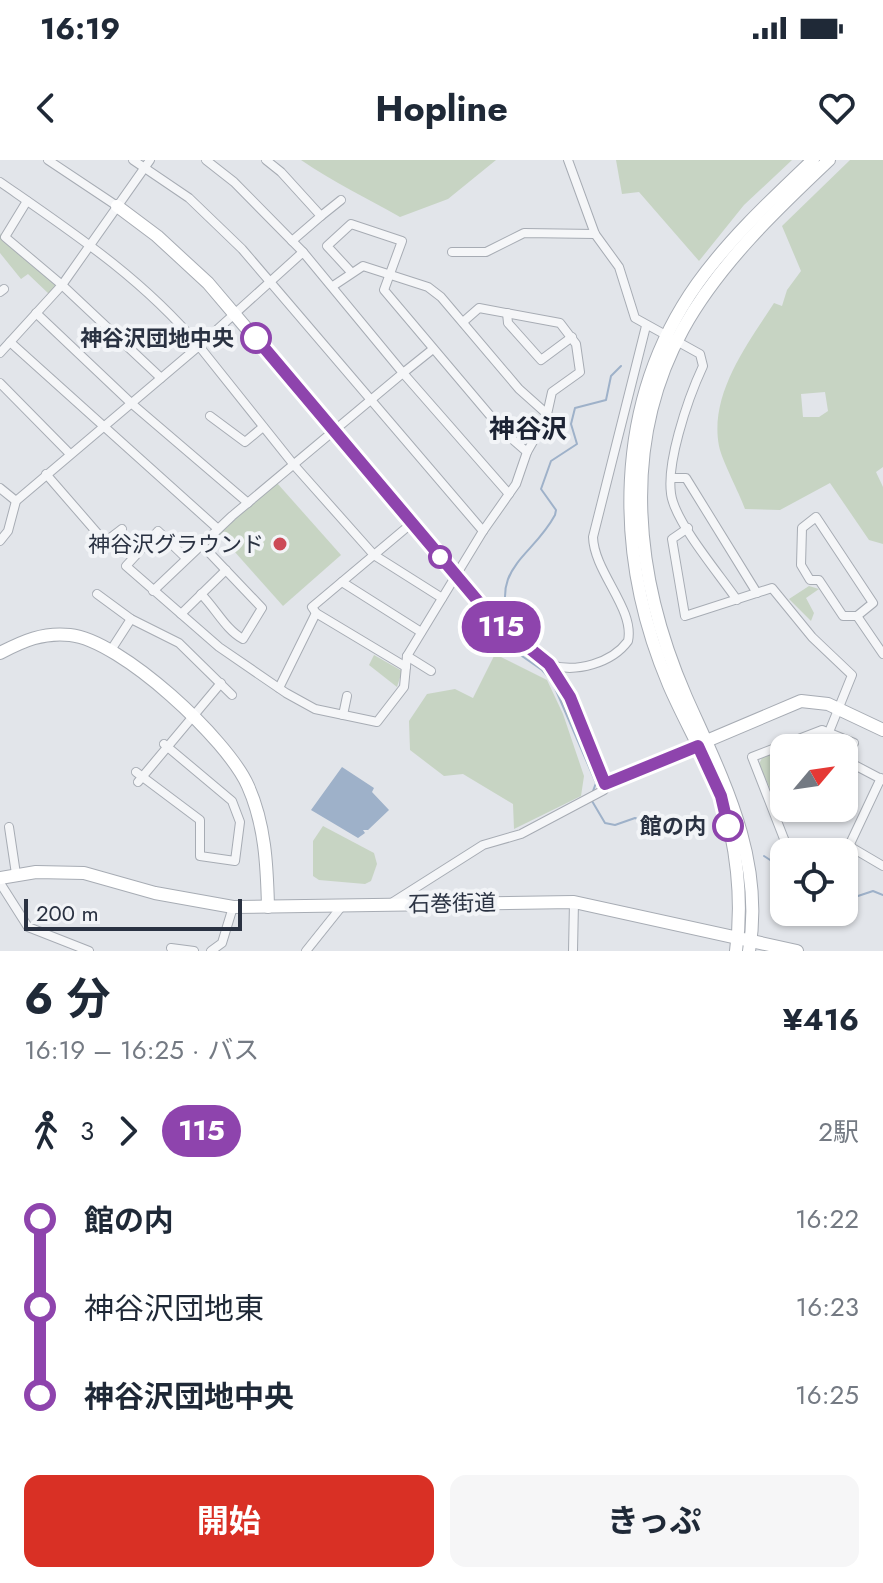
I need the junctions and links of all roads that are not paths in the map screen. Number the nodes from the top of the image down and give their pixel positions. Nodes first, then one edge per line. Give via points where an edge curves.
1 (48, 160) edge
2 (133, 160) edge
3 (206, 160) edge
4 (266, 160) edge
5 (568, 160) edge
6 (813, 160) edge
7 (829, 160) edge
8 (147, 164) edge
9 (0, 182) edge
10 (341, 200) dead end
11 (27, 201) junction
12 (117, 206) junction
13 (321, 216) junction
14 (595, 234) junction
15 (292, 241) junction
16 (90, 244) junction
17 (303, 252) junction
18 (452, 252) dead end
19 (351, 272) junction
20 (390, 274) junction
21 (271, 280) junction
22 (62, 285) junction
23 (333, 286) junction
24 (36, 313) junction
25 (507, 313) junction
26 (236, 315) junction
27 (463, 322) junction
28 (646, 326) junction
29 (572, 337) junction
30 (673, 340) junction
31 (10, 342) junction
32 (199, 346) junction
33 (433, 349) junction
34 (0, 353) edge
35 (403, 373) junction
36 (161, 378) junction
37 (0, 383) edge
38 (371, 400) junction
39 (131, 403) junction
40 (547, 414) junction
41 (210, 416) dead end
42 (263, 427) junction
43 (101, 428) junction
44 (334, 431) junction
45 (527, 452) junction
46 (70, 454) junction
47 (294, 465) junction
48 (46, 474) junction
49 (672, 478) junction
50 (0, 488) edge
51 (509, 494) junction
52 (16, 501) junction
53 (248, 503) junction
54 (0, 523) edge
55 (412, 523) junction
56 (688, 528) junction
57 (122, 529) dead end
58 (218, 529) junction
59 (8, 531) junction
60 (483, 531) junction
61 (0, 541) edge
62 (201, 544) junction
63 (374, 555) junction
64 (186, 558) junction
65 (226, 570) junction
66 (455, 574) junction
67 (342, 582) junction
68 (153, 591) junction
69 (757, 593) junction
70 (97, 594) dead end
71 (201, 594) junction
72 (442, 598) junction
73 (737, 600) junction
74 (316, 613) junction
75 (181, 614) junction
76 (857, 616) junction
77 (131, 619) junction
78 (421, 632) junction
79 (111, 650) junction
80 (0, 653) edge
81 (883, 654) edge
82 (407, 656) junction
83 (549, 664) junction
84 (406, 667) junction
85 (431, 671) dead end
86 (221, 683) junction
87 (279, 688) junction
88 (232, 695) dead end
89 (347, 696) dead end
90 (838, 708) junction
91 (343, 715) junction
92 (194, 717) junction
93 (883, 730) edge
94 (829, 732) junction
95 (809, 734) edge
96 (834, 734) edge
97 (703, 744) junction
98 (166, 745) junction
99 (770, 750) edge
100 (858, 767) edge
101 (882, 779) edge
102 (605, 784) junction
103 (770, 802) edge
104 (9, 827) dead end
105 (883, 866) edge
106 (16, 874) junction
107 (0, 880) edge
108 (574, 902) junction
109 (390, 904) junction
110 (342, 906) junction
111 (233, 907) junction
112 (268, 907) junction
113 (54, 940) junction
114 (743, 945) edge
115 (171, 948) dead end
116 (48, 951) edge
117 (89, 951) edge
118 (194, 951) edge
119 (211, 951) edge
120 (306, 951) edge
121 (573, 951) edge
122 (797, 951) edge

1 - 12 street
2 - 8 street
3 - 15 street
4 - 13 street
5 - 14 street
6 - 30 street via 712,263 694,288
7 - 30 street via 739,251
8 - 12 street
8 - 21 street via 219,224
9 - 11 street
10 - 13 street
11 - 16 street
11 - 22 street via 5,237
12 - 16 street
12 - 26 street via 174,251
13 - 15 street
14 - 18 street via 524,233 486,252
14 - 28 street via 619,267 635,318
15 - 17 street
16 - 22 street
16 - 32 street via 152,295
17 - 21 street
17 - 23 street
19 - 20 street via 363,266
19 - 20 street via 327,246 351,224 402,241
19 - 23 street
20 - 27 street via 428,287
20 - 33 street via 384,290
21 - 26 street
21 - 38 street
22 - 24 street
22 - 36 street
23 - 35 street
24 - 31 street
24 - 39 street
25 - 27 street via 479,308
25 - 29 street via 560,323
25 - 29 street via 508,323 541,360
26 - 32 street
26 - 44 street
27 - 40 street
28 - 30 street
28 - 83 street via 593,537 596,557 629,625 628,641 587,667 567,670
29 - 40 street via 580,372 552,392
30 - 49 street via 700,354 703,366 677,439
30 - 97 street via 639,421 630,478 630,544 647,628
31 - 34 street
31 - 43 street
32 - 36 street
32 - 42 street
33 - 35 street
33 - 45 street
35 - 38 street
35 - 51 street
36 - 39 street
37 - 46 street
38 - 44 street
38 - 60 street
39 - 43 street
39 - 53 street
40 - 45 street
41 - 42 street via 245,442
42 - 47 street
43 - 46 street
43 - 58 street
44 - 47 street
44 - 55 street
45 - 51 street
46 - 48 street
47 - 53 street
47 - 63 street
48 - 52 street
48 - 57 street via 105,542
49 - 56 street via 672,501
49 - 69 street via 686,478
50 - 52 street
51 - 60 street
52 - 59 street
53 - 58 street
54 - 59 street
55 - 63 street
55 - 66 street
56 - 73 street
56 - 73 street via 672,539 685,616
58 - 62 street
59 - 61 street
60 - 66 street
62 - 64 street
62 - 65 street
63 - 67 street
63 - 72 street
64 - 68 street
64 - 68 street via 158,531 129,558 126,567
65 - 71 street
65 - 71 street via 262,606 244,639 229,631 222,615
66 - 72 street
66 - 83 street via 504,631
67 - 74 street via 312,607
67 - 78 street
68 - 75 street
69 - 73 street
69 - 90 street via 772,588 852,675
70 - 77 street
71 - 75 street
72 - 78 street
74 - 84 street
74 - 87 street
75 - 87 street
76 - 76 street via 843,616 819,580 810,580 801,565 802,528 816,517 873,603
76 - 81 street
77 - 79 street
77 - 86 street via 179,643
78 - 82 street
79 - 80 street via 91,639 53,634
79 - 92 street
82 - 84 street
82 - 85 street
83 - 102 street via 570,697
84 - 91 street via 404,687 377,722
86 - 88 street
86 - 92 street
87 - 91 street via 312,709
89 - 91 street
90 - 93 street
90 - 94 street
90 - 97 street via 811,701 792,703
92 - 98 street
92 - 112 street via 225,746 249,788 265,850
94 - 95 street
94 - 96 street
97 - 102 street
97 - 114 street via 726,817
98 - 98 street via 138,777 200,820 200,856 235,861 240,822 232,801
99 - 103 street via 752,757
100 - 101 street
101 - 105 street via 849,846
102 - 109 street via 604,790 521,834 483,845
104 - 106 street
106 - 107 street, 石巻街道
106 - 111 street, 石巻街道 via 61,872
107 - 113 street via 28,927
108 - 109 street, 石巻街道
108 - 114 street, 石巻街道
108 - 121 street
109 - 110 street, 石巻街道
110 - 112 street, 石巻街道
110 - 120 street
111 - 112 street, 石巻街道
111 - 119 street via 222,943
113 - 116 street
113 - 117 street
114 - 122 street, 石巻街道
115 - 118 street

